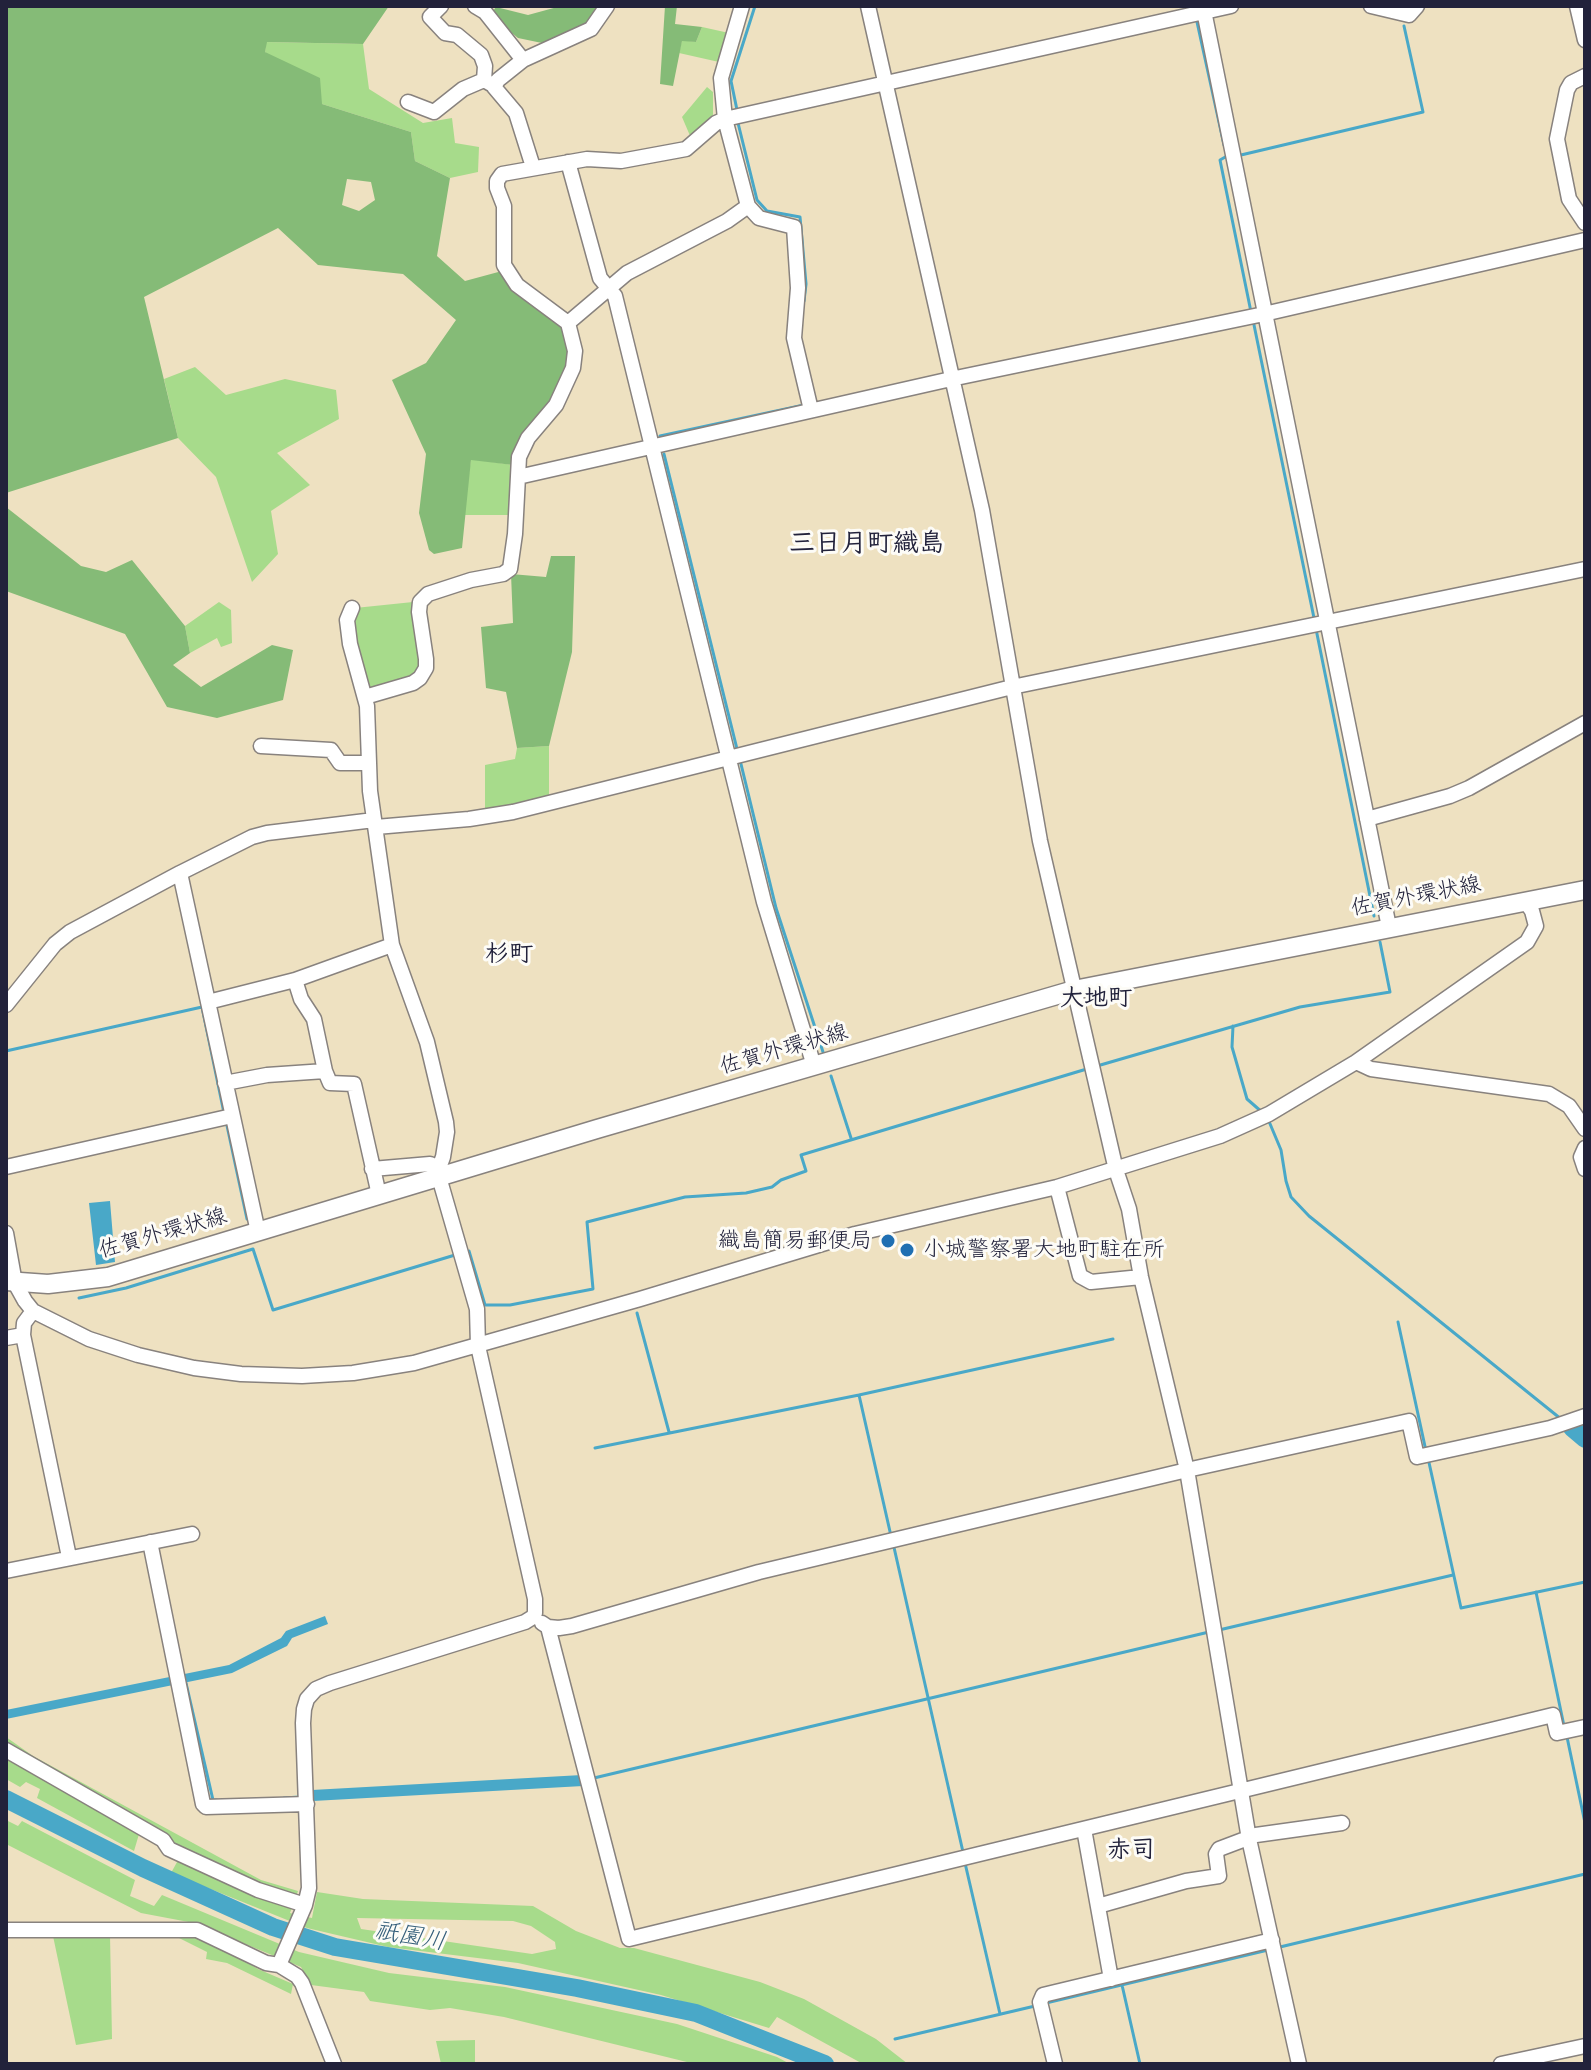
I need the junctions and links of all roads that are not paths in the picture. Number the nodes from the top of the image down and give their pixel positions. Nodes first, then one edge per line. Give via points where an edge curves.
1 (441, 6) edge
2 (475, 6) edge
3 (607, 6) edge
4 (742, 6) edge
5 (868, 6) edge
6 (1231, 6) edge
7 (1371, 6) edge
8 (1417, 6) edge
9 (1577, 6) edge
10 (1203, 9) edge
11 (1585, 40) edge
12 (523, 60) junction
13 (1585, 76) edge
14 (489, 83) junction
15 (886, 83) junction
16 (408, 102) dead end
17 (725, 119) junction
18 (568, 162) junction
19 (533, 167) junction
20 (748, 206) junction
21 (1585, 223) edge
22 (1585, 240) edge
23 (609, 287) junction
24 (1264, 314) junction
25 (568, 323) junction
26 (951, 379) junction
27 (811, 410) junction
28 (650, 447) junction
29 (518, 477) junction
30 (1585, 569) edge
31 (352, 608) dead end
32 (1329, 621) junction
33 (1012, 687) junction
34 (365, 697) junction
35 (1585, 723) edge
36 (261, 746) dead end
37 (729, 759) junction
38 (368, 763) junction
39 (1367, 819) junction
40 (375, 823) junction
41 (180, 873) junction
42 (1585, 890) edge
43 (1525, 901) junction
44 (1389, 927) junction
45 (392, 945) junction
46 (295, 980) junction
47 (1074, 990) junction
48 (208, 1002) junction
49 (6, 1005) edge
50 (1356, 1062) junction
51 (814, 1066) junction
52 (325, 1071) junction
53 (225, 1083) junction
54 (232, 1116) junction
55 (1585, 1129) edge
56 (1585, 1148) edge
57 (6, 1167) edge
58 (372, 1169) junction
59 (1585, 1169) edge
60 (1116, 1170) junction
61 (439, 1173) junction
62 (1057, 1187) junction
63 (379, 1195) junction
64 (258, 1232) junction
65 (6, 1233) edge
66 (1141, 1277) junction
67 (11, 1282) edge
68 (33, 1311) junction
69 (23, 1335) junction
70 (6, 1338) edge
71 (478, 1346) junction
72 (1584, 1416) edge
73 (1187, 1470) junction
74 (192, 1534) dead end
75 (150, 1542) junction
76 (69, 1557) junction
77 (6, 1571) edge
78 (533, 1617) junction
79 (548, 1627) junction
80 (1585, 1727) edge
81 (6, 1750) edge
82 (1241, 1791) junction
83 (307, 1804) junction
84 (1342, 1823) dead end
85 (1084, 1829) junction
86 (1249, 1839) junction
87 (305, 1905) junction
88 (1098, 1906) junction
89 (6, 1930) edge
90 (1273, 1946) junction
91 (281, 1963) junction
92 (1111, 1979) junction
93 (1585, 2046) edge
94 (334, 2064) edge
95 (1055, 2064) edge
96 (1299, 2064) edge
97 (1501, 2064) edge

1 - 14 street via 430,17 481,55
2 - 12 street
3 - 12 street via 591,29
4 - 17 street via 721,78
5 - 15 street
6 - 10 street
7 - 8 street via 1409,15
9 - 11 street
10 - 15 street
10 - 24 street
12 - 14 street
13 - 21 street via 1567,90 1557,139 1569,199
14 - 16 street via 463,89 434,112
14 - 19 street via 516,113
15 - 17 street
15 - 26 street
17 - 18 street via 686,149 621,161
17 - 20 street
18 - 19 street
18 - 23 street via 600,278
19 - 25 street via 502,174 497,181 504,206 504,265 517,285
20 - 23 street
20 - 27 street via 759,218 794,227 794,338
22 - 24 street
23 - 25 street
23 - 28 street
24 - 26 street
24 - 32 street
25 - 29 street via 573,368 556,405 528,438
26 - 27 street
26 - 33 street via 982,510
27 - 28 street
28 - 29 street
28 - 37 street
29 - 34 street via 510,569 428,594 419,612 426,659 420,678
30 - 32 street
31 - 34 street via 347,620 350,644
32 - 33 street
32 - 39 street
33 - 37 street
33 - 47 street
34 - 38 street
35 - 39 street via 1460,792
36 - 38 street via 331,750 340,763
37 - 40 street via 513,812
37 - 51 street via 764,902
38 - 40 street
39 - 44 street
40 - 41 street via 267,833
40 - 45 street
41 - 48 street
41 - 49 street via 70,932
42 - 43 main road, 佐賀外環状線
43 - 44 main road, 佐賀外環状線
43 - 50 street via 1536,926 1527,942
44 - 47 main road, 佐賀外環状線
45 - 46 street
45 - 61 street via 427,1042 446,1122
46 - 48 street
46 - 52 street via 314,1019
47 - 51 main road, 佐賀外環状線
47 - 60 street
48 - 53 street
50 - 55 street via 1371,1069 1549,1094 1569,1106
50 - 60 street via 1266,1116
51 - 61 main road, 佐賀外環状線
52 - 53 street
52 - 58 street via 330,1083 354,1084
53 - 54 street
54 - 57 street
54 - 64 street
56 - 59 street
58 - 61 street via 430,1164
58 - 63 street
60 - 62 street
60 - 66 street
61 - 63 main road, 佐賀外環状線
61 - 71 street via 477,1309
62 - 66 street via 1080,1276 1091,1282
62 - 71 street via 855,1234
63 - 64 main road, 佐賀外環状線
64 - 67 main road, 佐賀外環状線 via 108,1277
65 - 67 street
66 - 73 street
67 - 68 street
68 - 69 street
68 - 71 street via 89,1339 138,1355 241,1374 353,1373
69 - 70 street
69 - 76 street
71 - 78 street via 535,1599
72 - 73 street via 1417,1457 1409,1421
73 - 79 street via 759,1572 572,1626
73 - 82 street
74 - 75 street
75 - 76 street
75 - 83 street via 203,1804
76 - 77 street
78 - 79 street
78 - 83 street via 316,1689 304,1709
79 - 85 street via 629,1939
80 - 82 street via 1557,1733 1553,1715
81 - 87 street via 163,1840 169,1849 258,1890
82 - 85 street
82 - 86 street
83 - 87 street via 310,1873
84 - 86 street
85 - 88 street
86 - 88 street via 1219,1849 1219,1876
86 - 90 street
87 - 91 street
88 - 92 street
89 - 91 street via 197,1930 266,1963
90 - 92 street
90 - 96 street
91 - 94 street via 302,1983
92 - 95 street via 1043,1995
93 - 97 street

